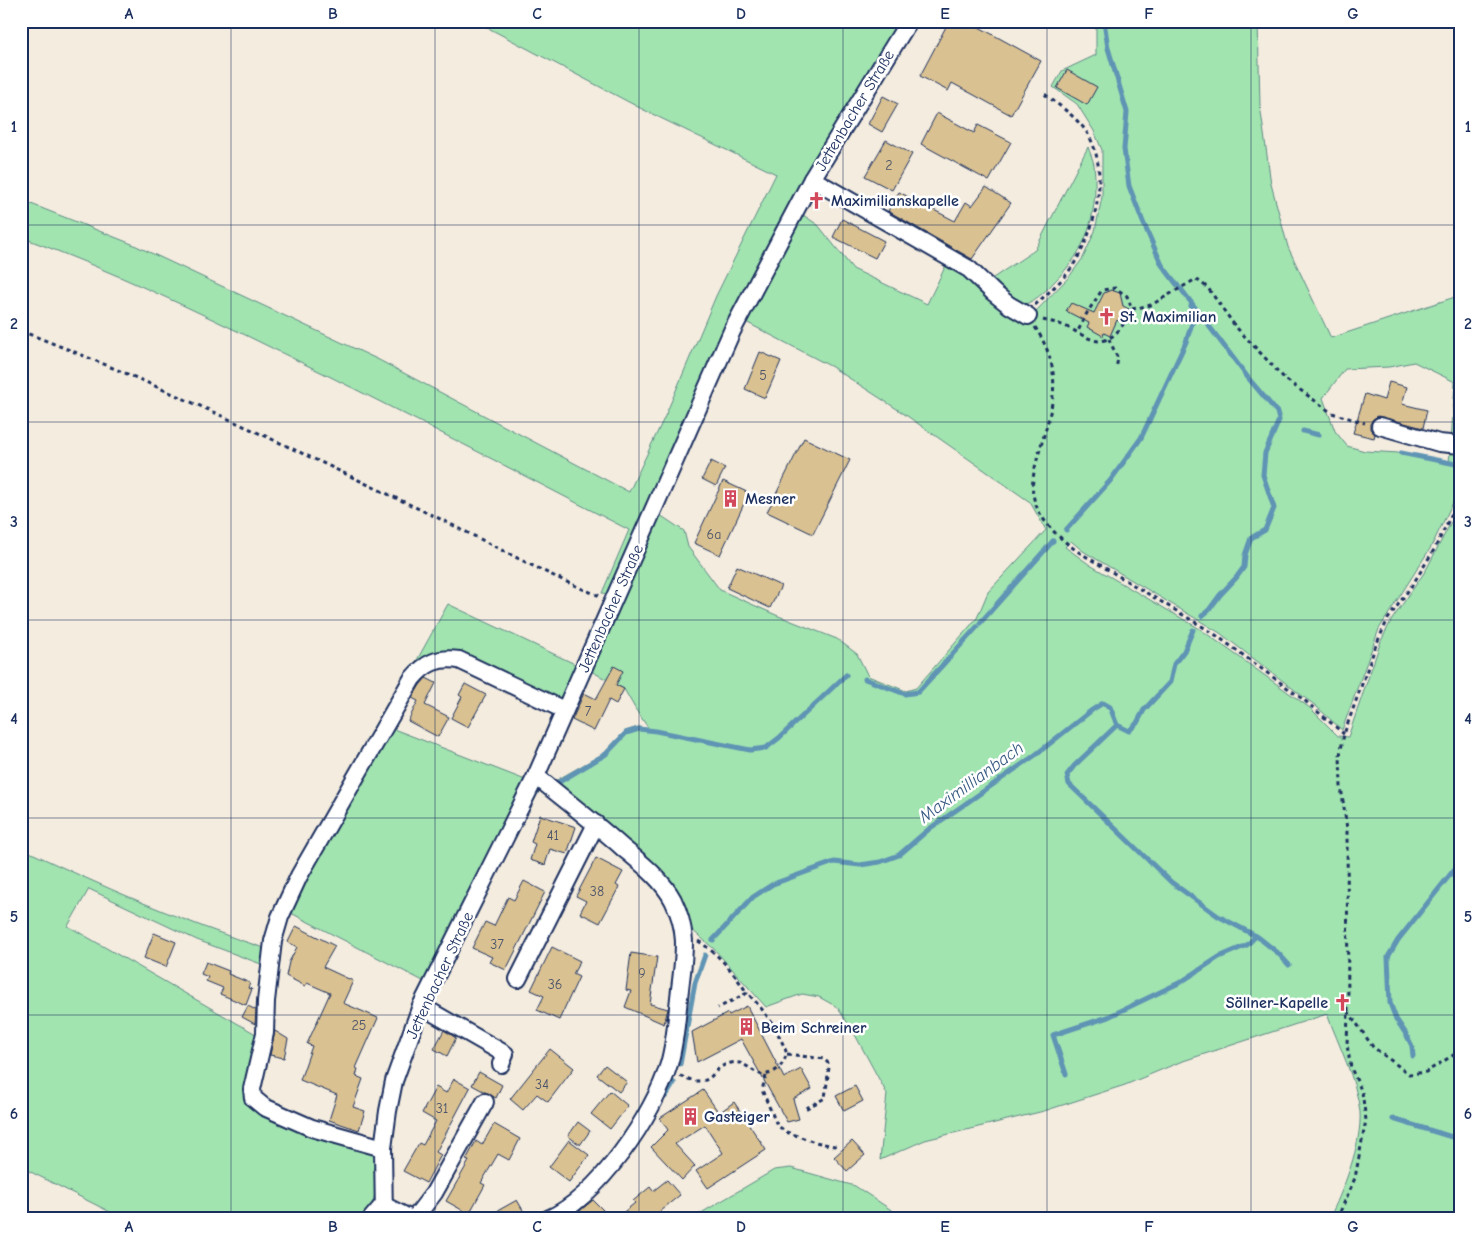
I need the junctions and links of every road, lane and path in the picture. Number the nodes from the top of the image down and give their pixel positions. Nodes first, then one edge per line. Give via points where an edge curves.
1 (909, 21) edge
2 (1042, 92) dead end
3 (812, 180) junction
4 (1132, 309) junction
5 (1025, 314) junction
6 (1054, 323) dead end
7 (21, 331) edge
8 (1077, 332) junction
9 (1109, 339) junction
10 (1116, 368) dead end
11 (1380, 426) joint
12 (1461, 445) edge
13 (1461, 495) edge
14 (614, 601) junction
15 (564, 710) junction
16 (1344, 734) junction
17 (536, 776) junction
18 (596, 824) junction
19 (684, 933) junction
20 (518, 978) dead end
21 (747, 993) junction
22 (421, 1006) junction
23 (718, 1008) dead end
24 (1348, 1010) junction
25 (1461, 1048) edge
26 (786, 1054) junction
27 (501, 1064) dead end
28 (666, 1070) junction
29 (766, 1076) junction
30 (485, 1102) dead end
31 (803, 1110) dead end
32 (839, 1147) dead end
33 (383, 1148) junction
34 (384, 1212) edge
35 (371, 1219) edge
36 (413, 1219) edge
37 (548, 1219) edge
38 (1337, 1219) edge

1 - 3 street, Jettenbacher Straße
2 - 5 path via 1081,125 1090,137 1097,159 1097,202 1088,238 1072,268
3 - 5 street via 969,269 994,293
3 - 14 street, Jettenbacher Straße via 732,331
4 - 8 path via 1126,296 1115,288 1102,290
4 - 9 path via 1116,334
4 - 11 path via 1150,305 1196,279 1208,288 1235,326 1285,379 1332,413
5 - 16 path via 1045,343 1052,361 1053,399 1032,479 1033,495 1042,517 1076,551 1213,633 1304,700
6 - 8 path
7 - 14 path via 154,384 576,587
8 - 9 path via 1096,341
9 - 10 path via 1118,359
11 - 12 street via 1439,443
13 - 16 path via 1435,548 1388,619
14 - 15 street, Jettenbacher Straße
15 - 17 street, Jettenbacher Straße
15 - 33 street via 459,660 444,659 425,665 412,679 299,876 280,917 273,941 265,1033 252,1089 253,1098 264,1107 312,1128
16 - 24 path via 1340,755 1347,828
17 - 18 street
17 - 22 street, Jettenbacher Straße
18 - 19 street via 658,880 682,919
18 - 20 street
19 - 21 path via 702,943 721,960
19 - 28 street via 676,1021
21 - 23 path
21 - 26 path via 774,1026
22 - 27 street via 505,1054
22 - 33 street, Jettenbacher Straße via 394,1081
24 - 25 path via 1373,1047 1409,1074 1426,1072
24 - 38 path via 1347,1045 1351,1068 1362,1092 1366,1120 1355,1178
26 - 29 path via 778,1069
26 - 31 path via 828,1063 825,1098
28 - 29 path via 698,1082 722,1067 738,1062
28 - 37 street via 661,1086 631,1138 585,1193
29 - 32 path via 762,1090 777,1125 786,1132
30 - 36 street via 434,1193
33 - 34 street, Jettenbacher Straße
34 - 35 street
34 - 36 street

